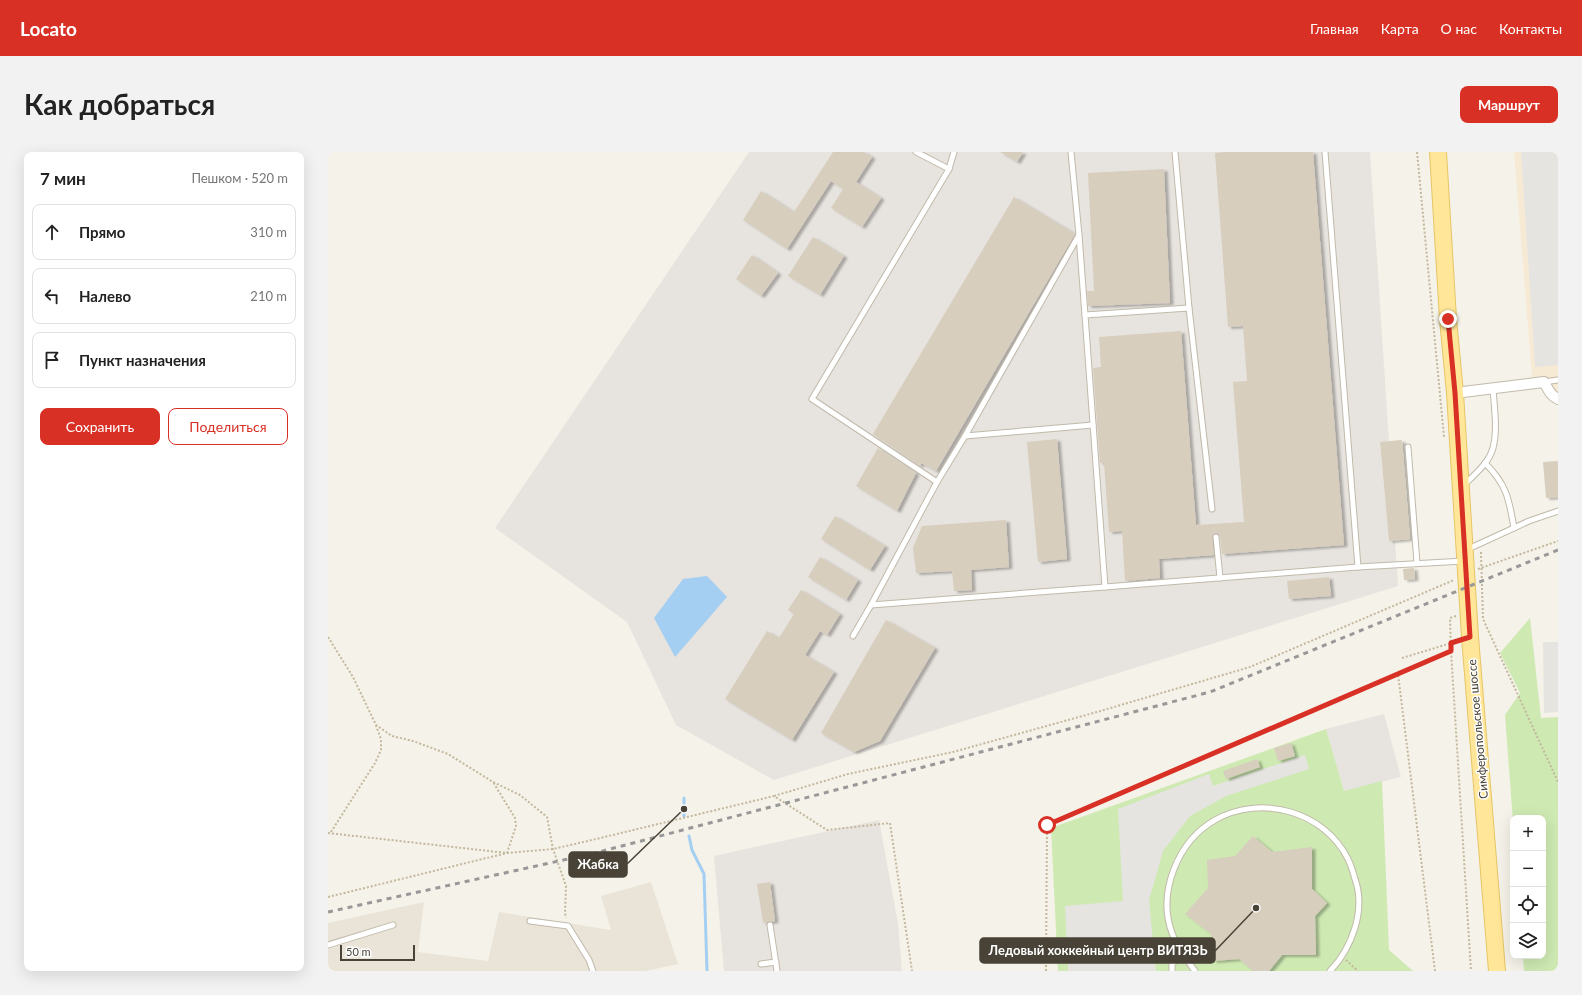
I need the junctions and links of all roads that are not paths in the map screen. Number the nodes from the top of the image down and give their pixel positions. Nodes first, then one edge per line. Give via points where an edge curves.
1 (916, 152) edge
2 (954, 152) edge
3 (1071, 152) edge
4 (1175, 152) edge
5 (1325, 152) edge
6 (1438, 152) edge
7 (949, 169) junction
8 (1079, 235) junction
9 (1188, 308) junction
10 (1085, 315) junction
11 (1558, 380) edge
12 (1544, 382) junction
13 (1493, 388) junction
14 (1455, 393) junction
15 (1558, 399) edge
16 (1093, 425) junction
17 (965, 436) junction
18 (1408, 447) dead end
19 (1485, 463) junction
20 (937, 482) junction
21 (1461, 488) junction
22 (1212, 509) dead end
23 (1558, 511) edge
24 (1514, 528) junction
25 (1216, 538) dead end
26 (1417, 563) junction
27 (1358, 567) junction
28 (1467, 568) junction
29 (1220, 578) junction
30 (1105, 587) junction
31 (871, 605) junction
32 (853, 636) dead end
33 (530, 921) dead end
34 (770, 925) dead end
35 (393, 926) dead end
36 (328, 945) edge
37 (1182, 955) junction
38 (776, 962) junction
39 (761, 964) dead end
40 (593, 971) edge
41 (777, 971) edge
42 (1172, 971) edge
43 (1195, 971) edge
44 (1330, 971) edge
45 (1497, 971) edge

1 - 7 lane
2 - 7 lane
3 - 8 lane
4 - 9 lane
5 - 27 lane
6 - 14 main road, Симферопольское шоссе
7 - 20 lane via 812,399
8 - 10 lane
8 - 17 lane
9 - 10 lane
9 - 22 lane
10 - 16 lane
11 - 12 lane
12 - 13 street
12 - 15 street via 1553,397
13 - 14 street
13 - 19 lane via 1495,436 1493,449
14 - 21 main road, Симферопольское шоссе
16 - 17 lane
16 - 30 lane
17 - 20 lane
18 - 26 lane
19 - 21 lane
19 - 24 lane via 1506,491
20 - 31 lane
21 - 28 main road, Симферопольское шоссе
23 - 24 lane
24 - 28 lane via 1481,543
25 - 29 lane
26 - 27 lane
26 - 28 lane
27 - 29 lane
28 - 45 main road, Симферопольское шоссе via 1470,637
29 - 30 lane
30 - 31 lane
31 - 32 lane
33 - 40 lane via 568,926
34 - 38 lane
35 - 36 lane
37 - 42 lane via 1172,964
37 - 43 lane
37 - 44 lane via 1172,932 1167,906 1170,881 1179,857 1194,836 1215,820 1238,810 1264,807 1290,811 1313,821 1333,838 1348,859 1357,883 1359,909 1354,934 1342,957
38 - 39 lane
38 - 41 lane

